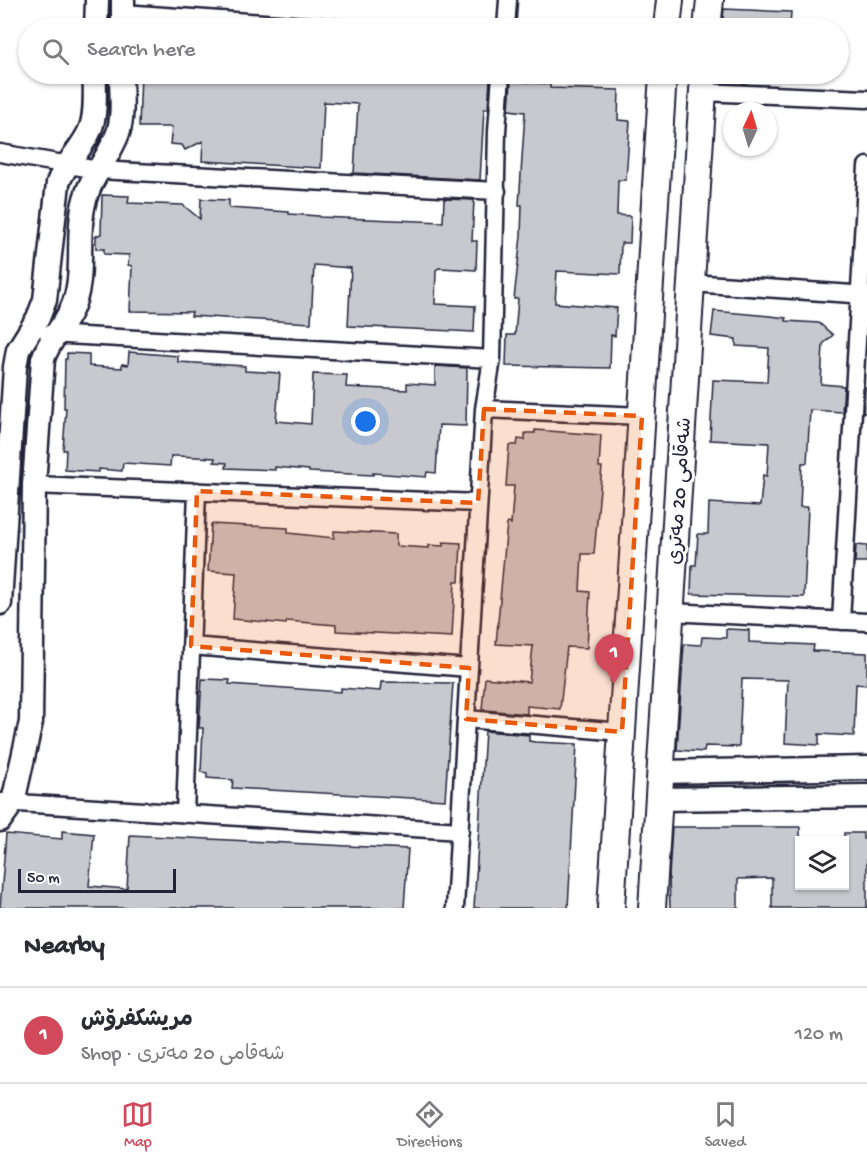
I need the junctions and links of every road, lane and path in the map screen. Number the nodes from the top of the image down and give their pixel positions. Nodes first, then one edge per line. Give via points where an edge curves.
1 (97, 0) edge
2 (508, 0) edge
3 (670, 0) edge
4 (710, 0) edge
5 (123, 14) edge
6 (96, 18) edge
7 (183, 18) edge
8 (507, 18) edge
9 (668, 18) edge
10 (708, 18) edge
11 (94, 84) edge
12 (121, 84) edge
13 (500, 84) edge
14 (662, 84) edge
15 (703, 84) edge
16 (713, 84) edge
17 (867, 99) edge
18 (0, 153) edge
19 (66, 165) junction
20 (867, 166) edge
21 (98, 170) junction
22 (497, 191) junction
23 (691, 283) junction
24 (863, 294) edge
25 (29, 332) junction
26 (54, 334) junction
27 (492, 359) junction
28 (484, 409) junction
29 (7, 413) edge
30 (642, 416) junction
31 (859, 457) edge
32 (34, 485) junction
33 (197, 491) junction
34 (478, 503) junction
35 (633, 549) junction
36 (674, 552) junction
37 (0, 603) edge
38 (670, 612) junction
39 (841, 621) junction
40 (867, 622) edge
41 (191, 646) junction
42 (469, 668) junction
43 (466, 719) junction
44 (622, 732) junction
45 (867, 768) edge
46 (660, 772) junction
47 (867, 796) edge
48 (658, 799) junction
49 (4, 808) edge
50 (185, 814) junction
51 (459, 831) junction
52 (612, 899) edge
53 (652, 900) edge
54 (455, 908) edge

1 - 6 street
2 - 8 street
3 - 9 main road
4 - 10 main road
5 - 7 street
11 - 19 street via 92,123
12 - 21 street via 120,127
13 - 22 street
14 - 30 main road, شەقامی 20 مەتری
15 - 23 main road, شەقامی 20 مەتری
16 - 17 street
18 - 19 street
19 - 21 street
19 - 25 street via 58,183 45,300
20 - 24 street
21 - 22 street
21 - 26 street via 87,190 82,212 74,302
22 - 27 street
23 - 24 street
23 - 36 main road, شەقامی 20 مەتری
24 - 31 street
25 - 26 street
25 - 29 street via 18,350
26 - 27 street
26 - 32 street via 43,359
27 - 28 street
28 - 30 street
28 - 34 street
29 - 37 street
30 - 35 main road, شەقامی 20 مەتری
31 - 39 street
32 - 33 street
32 - 49 street via 31,722
33 - 34 street
33 - 41 street
34 - 42 street
35 - 36 main road
35 - 44 main road, شەقامی 20 مەتری
36 - 38 main road, شەقامی 20 مەتری
38 - 39 street
38 - 46 main road, شەقامی 20 مەتری
39 - 40 street
41 - 42 street
41 - 50 street
42 - 43 street
43 - 44 street
43 - 51 street
44 - 52 main road, شەقامی 20 مەتری
45 - 46 street
46 - 48 main road, شەقامی 20 مەتری
47 - 48 street
48 - 53 main road, شەقامی 20 مەتری
49 - 50 street
50 - 51 street
51 - 54 street
52 - 53 main road

